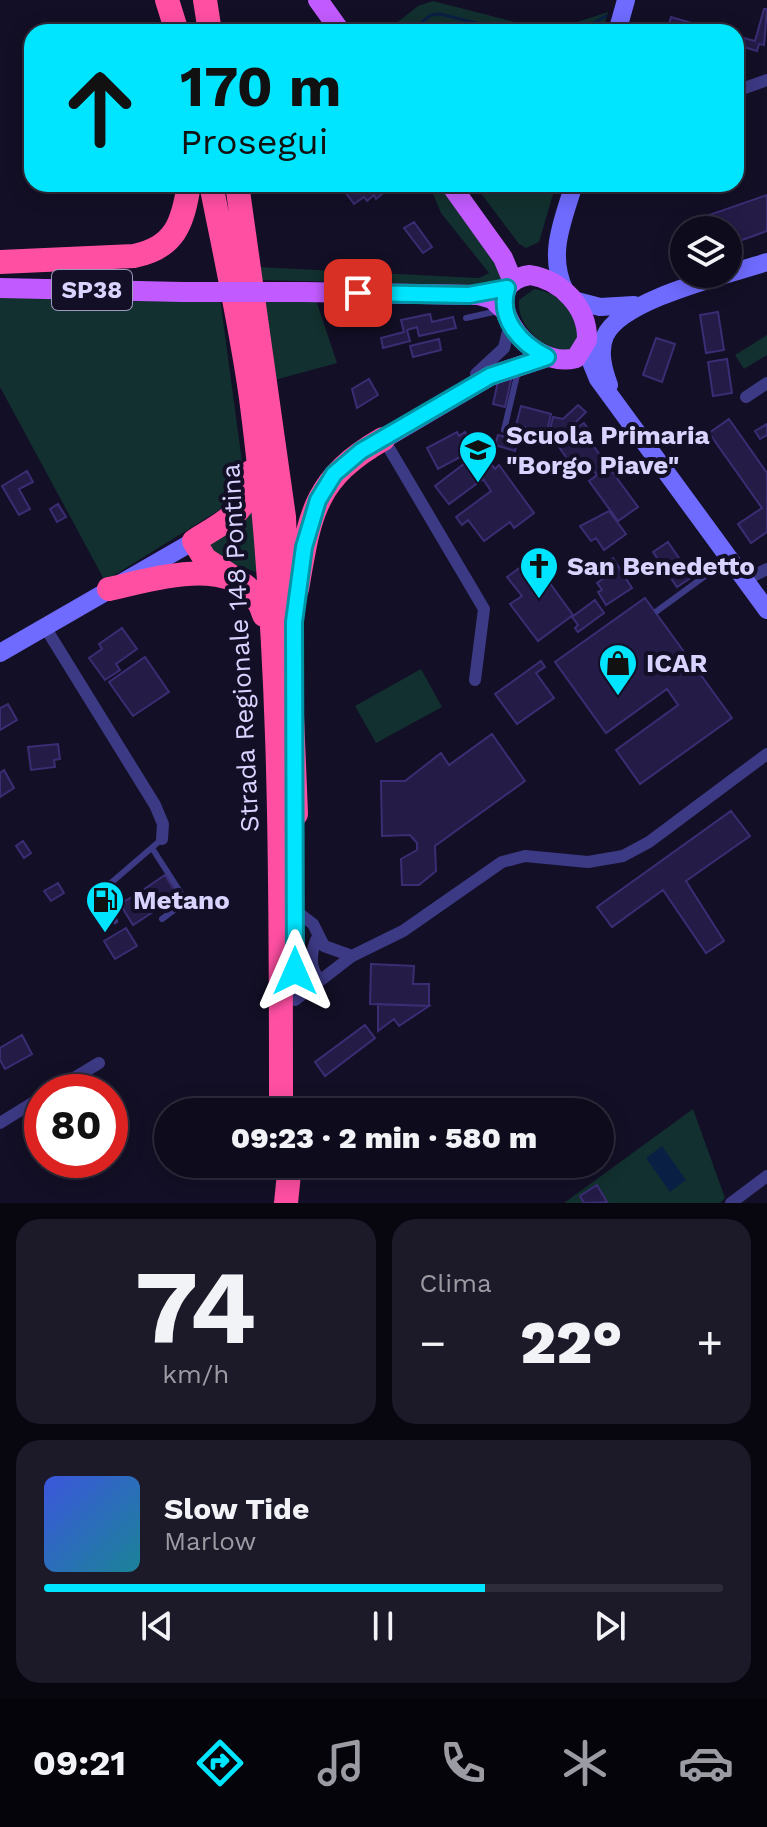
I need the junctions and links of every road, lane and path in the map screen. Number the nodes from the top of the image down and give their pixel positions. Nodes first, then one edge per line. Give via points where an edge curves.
1 (167, 0) edge
2 (205, 0) edge
3 (318, 0) edge
4 (626, 0) edge
5 (174, 24) edge
6 (209, 24) edge
7 (335, 24) edge
8 (619, 24) edge
9 (767, 80) edge
10 (744, 88) edge
11 (187, 192) edge
12 (213, 192) edge
13 (238, 192) edge
14 (456, 192) edge
15 (572, 192) edge
16 (556, 247) junction
17 (0, 262) edge
18 (767, 262) edge
19 (521, 280) junction
20 (0, 288) edge
21 (469, 295) junction
22 (569, 296) junction
23 (644, 304) junction
24 (507, 317) junction
25 (466, 318) dead end
26 (616, 319) junction
27 (586, 344) junction
28 (553, 358) junction
29 (516, 364) junction
30 (767, 383) edge
31 (746, 397) dead end
32 (251, 400) junction
33 (617, 403) junction
34 (504, 430) dead end
35 (383, 439) junction
36 (188, 545) junction
37 (730, 558) junction
38 (767, 569) edge
39 (177, 576) junction
40 (231, 576) junction
41 (745, 580) junction
42 (109, 589) junction
43 (767, 610) edge
44 (657, 611) dead end
45 (45, 627) junction
46 (272, 648) junction
47 (0, 653) edge
48 (475, 680) dead end
49 (292, 684) junction
50 (767, 754) edge
51 (157, 844) junction
52 (296, 911) junction
53 (162, 919) dead end
54 (115, 921) dead end
55 (318, 936) junction
56 (352, 956) junction
57 (320, 980) junction
58 (295, 1000) junction
59 (99, 1063) dead end
60 (81, 1074) edge
61 (281, 1098) edge
62 (293, 1098) edge
63 (24, 1108) edge
64 (0, 1123) edge
65 (767, 1176) edge
66 (280, 1178) edge
67 (289, 1178) edge
68 (280, 1203) edge
69 (286, 1203) edge
70 (731, 1203) edge

1 - 5 highway
2 - 6 highway
3 - 7 main road
4 - 8 main road
9 - 10 street
11 - 17 highway via 178,226 153,252
12 - 32 highway, Strada Regionale 148 Pontina
13 - 49 highway, Strada Regionale 148 Pontina via 284,517
14 - 19 main road
15 - 16 main road
16 - 19 main road
16 - 22 main road via 555,266
18 - 23 main road
19 - 21 main road, SP38
19 - 22 main road
19 - 24 main road
20 - 21 main road, SP38, bridge
21 - 24 main road via 492,299
22 - 23 main road via 609,308
22 - 27 main road via 585,318
23 - 26 main road
24 - 25 lane
24 - 28 main road via 526,344
24 - 35 street via 506,343 492,363 390,426
26 - 27 main road
26 - 33 main road via 602,352
27 - 28 main road via 576,358
27 - 33 main road via 593,370
28 - 29 main road
28 - 33 main road
29 - 34 lane
29 - 35 main road
30 - 31 street
32 - 36 highway via 249,496 237,513
32 - 46 highway, Strada Regionale 148 Pontina
33 - 37 main road
35 - 48 street via 484,609
35 - 49 highway via 345,463 314,510 296,598
36 - 39 highway via 189,565
36 - 40 highway
36 - 42 main road
37 - 41 main road
37 - 44 lane
38 - 41 street
39 - 40 highway
39 - 42 highway
40 - 46 highway via 258,596
41 - 43 main road
42 - 45 main road
45 - 47 main road
45 - 51 street via 155,805 163,824
46 - 61 highway, Strada Regionale 148 Pontina via 279,775
49 - 52 highway, Strada Regionale 148 Pontina
50 - 56 street via 630,852 588,862 511,858 403,931
51 - 53 lane via 186,901
51 - 54 lane via 105,888 104,903
52 - 55 street via 313,924
52 - 58 highway, Strada Regionale 148 Pontina
55 - 56 street via 324,946
55 - 57 street via 312,962
56 - 57 street
57 - 58 street
58 - 62 highway, Strada Regionale 148 Pontina
59 - 60 street
63 - 64 street
65 - 70 street
66 - 68 highway
67 - 69 highway

